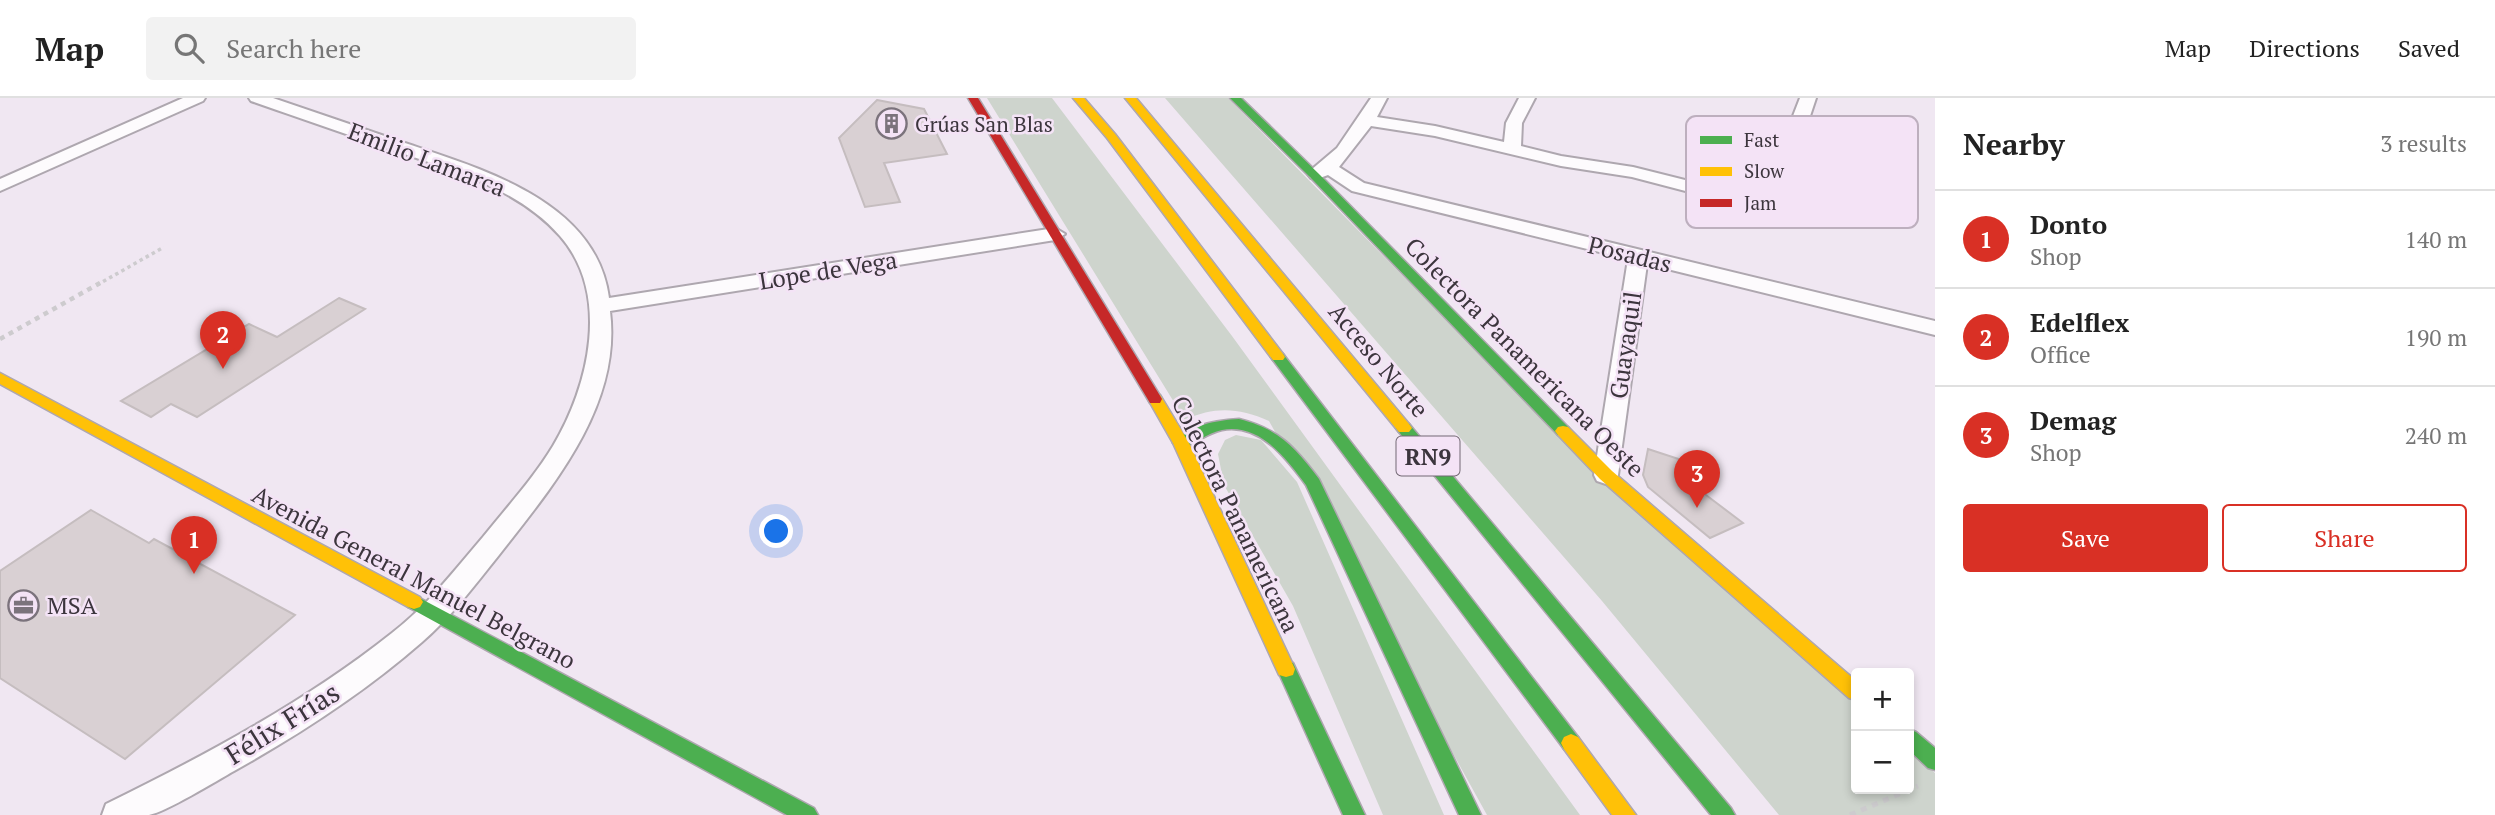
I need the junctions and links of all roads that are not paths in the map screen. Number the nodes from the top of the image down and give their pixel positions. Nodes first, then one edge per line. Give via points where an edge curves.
1 (197, 98) edge
2 (257, 98) edge
3 (973, 98) edge
4 (1078, 98) edge
5 (1130, 98) edge
6 (1235, 98) edge
7 (1379, 98) edge
8 (1527, 98) edge
9 (1808, 98) edge
10 (1802, 116) edge
11 (1367, 120) junction
12 (1512, 149) junction
13 (1322, 172) junction
14 (0, 186) edge
15 (1686, 186) edge
16 (1055, 234) junction
17 (1638, 256) junction
18 (600, 306) junction
19 (1935, 328) edge
20 (0, 378) edge
21 (1181, 443) junction
22 (1606, 475) junction
23 (435, 614) junction
24 (1851, 688) edge
25 (1914, 742) edge
26 (1935, 761) edge
27 (118, 815) edge
28 (807, 815) edge
29 (1354, 815) edge
30 (1470, 815) edge
31 (1625, 815) edge
32 (1724, 815) edge

1 - 14 street
2 - 18 street, Emilio Lamarca via 484,177 528,200 552,217 584,254
3 - 16 main road, Colectora Panamericana
4 - 31 main road, RN9
5 - 32 main road, Acceso Norte / RN9
6 - 13 main road, Colectora Panamericana Oeste
7 - 11 street
8 - 12 street via 1514,123
9 - 10 street
11 - 12 street
11 - 13 street
12 - 15 street
13 - 17 street, Posadas via 1358,187
13 - 22 main road, Colectora Panamericana Oeste
16 - 18 street, Lope de Vega
16 - 21 main road, Colectora Panamericana
17 - 19 street, Posadas
17 - 22 street, Guayaquil
18 - 23 street, Emilio Lamarca via 602,331 592,380 582,414 564,448
20 - 23 main road, Avenida General Manuel Belgrano
21 - 29 main road, Colectora Panamericana
21 - 30 main road via 1204,427 1240,423 1272,435 1291,452 1313,483
22 - 24 main road, Colectora Panamericana Oeste
23 - 27 street, Félix Frías via 372,666 301,712 172,789
23 - 28 main road, Avenida General Manuel Belgrano
25 - 26 main road

